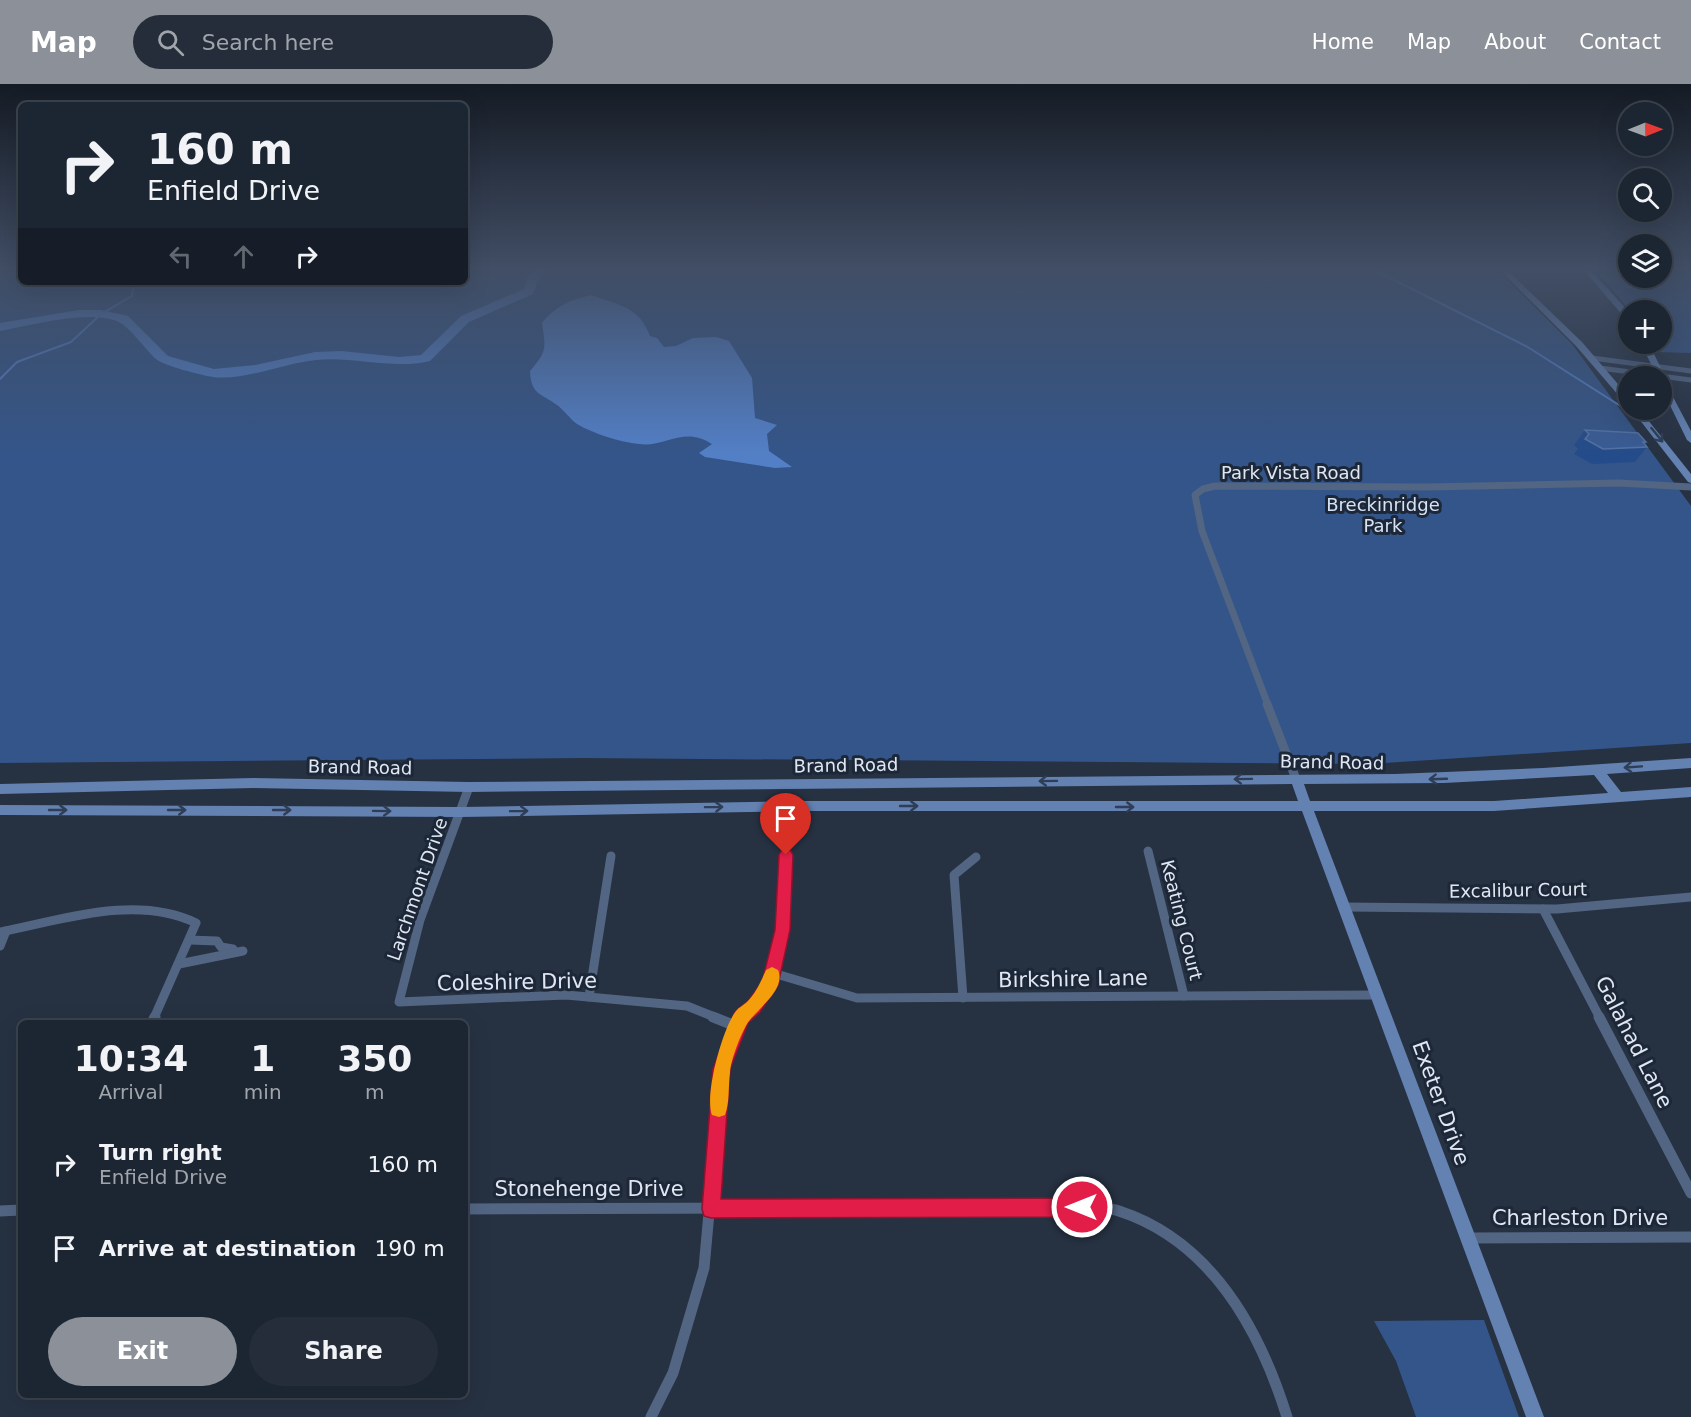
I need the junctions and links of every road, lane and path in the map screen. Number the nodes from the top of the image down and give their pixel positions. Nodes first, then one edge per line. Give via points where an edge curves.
1 (1563, 329) edge
2 (1650, 354) edge
3 (1592, 358) junction
4 (1656, 366) joint
5 (1600, 368) junction
6 (1672, 368) edge
7 (1618, 371) edge
8 (1691, 371) edge
9 (1672, 378) edge
10 (1691, 380) edge
11 (1618, 389) edge
12 (1672, 400) edge
13 (1643, 420) edge
14 (1691, 440) edge
15 (1691, 480) edge
16 (1691, 487) edge
17 (1691, 763) edge
18 (1597, 770) junction
19 (1296, 779) junction
20 (469, 787) junction
21 (0, 789) edge
22 (1691, 792) edge
23 (1619, 798) junction
24 (1306, 805) junction
25 (0, 810) edge
26 (461, 812) junction
27 (1148, 851) dead end
28 (786, 855) dead end
29 (611, 856) dead end
30 (976, 857) dead end
31 (1691, 897) edge
32 (1345, 907) junction
33 (1543, 909) junction
34 (3, 932) edge
35 (189, 940) junction
36 (0, 946) edge
37 (179, 964) junction
38 (773, 973) junction
39 (1378, 994) junction
40 (1184, 996) junction
41 (589, 997) junction
42 (963, 998) junction
43 (399, 1002) joint
44 (153, 1020) edge
45 (738, 1027) junction
46 (1691, 1193) edge
47 (468, 1209) edge
48 (711, 1209) junction
49 (18, 1210) edge
50 (0, 1211) edge
51 (1691, 1237) edge
52 (1468, 1238) junction
53 (651, 1417) edge
54 (1287, 1417) edge
55 (1535, 1417) edge

1 - 3 main road
2 - 4 main road
3 - 4 street
3 - 5 main road
5 - 7 street
5 - 11 main road
6 - 8 street
9 - 10 street
12 - 14 main road
13 -> 15 main road
16 - 19 street, Park Vista Road via 1592,484 1203,489 1196,495 1202,531
17 -> 18 main road, Brand Road
18 -> 19 main road, Brand Road via 1382,781
18 - 23 main road
19 -> 20 main road, Brand Road
19 - 24 main road, Exeter Drive
20 - 21 main road, Brand Road via 253,783
20 - 26 street, Larchmont Drive
22 - 23 main road
23 - 24 main road via 1494,806
26 -> 24 main road via 807,806
24 - 32 main road, Exeter Drive
25 -> 26 main road
26 - 43 street, Larchmont Drive via 426,904
27 - 40 street, Keating Court
28 - 38 street via 783,930
29 - 41 street
30 - 42 street via 954,875
31 - 33 street, Excalibur Court
32 - 33 street, Excalibur Court
32 - 39 main road, Exeter Drive
33 - 46 street, Galahad Lane
34 - 35 street via 84,914 161,912 186,915 196,923
34 - 36 street
35 - 37 street
35 - 37 street via 217,941 221,947 243,951
37 - 44 street
38 - 42 street, Birkshire Lane via 857,998
38 - 45 street via 769,985 741,1017
39 - 40 street, Birkshire Lane
39 - 52 main road, Exeter Drive
40 - 42 street, Birkshire Lane
41 - 43 street, Coleshire Drive
41 - 45 street, Coleshire Drive via 687,1006
45 - 48 street via 722,1069
47 - 48 street, Stonehenge Drive
48 - 53 street via 705,1268 695,1305 673,1373
48 - 54 street, Stonehenge Drive via 1082,1207 1117,1211 1164,1232 1209,1269 1241,1310 1265,1354
49 - 50 street
51 - 52 street, Charleston Drive
52 - 55 main road, Exeter Drive

